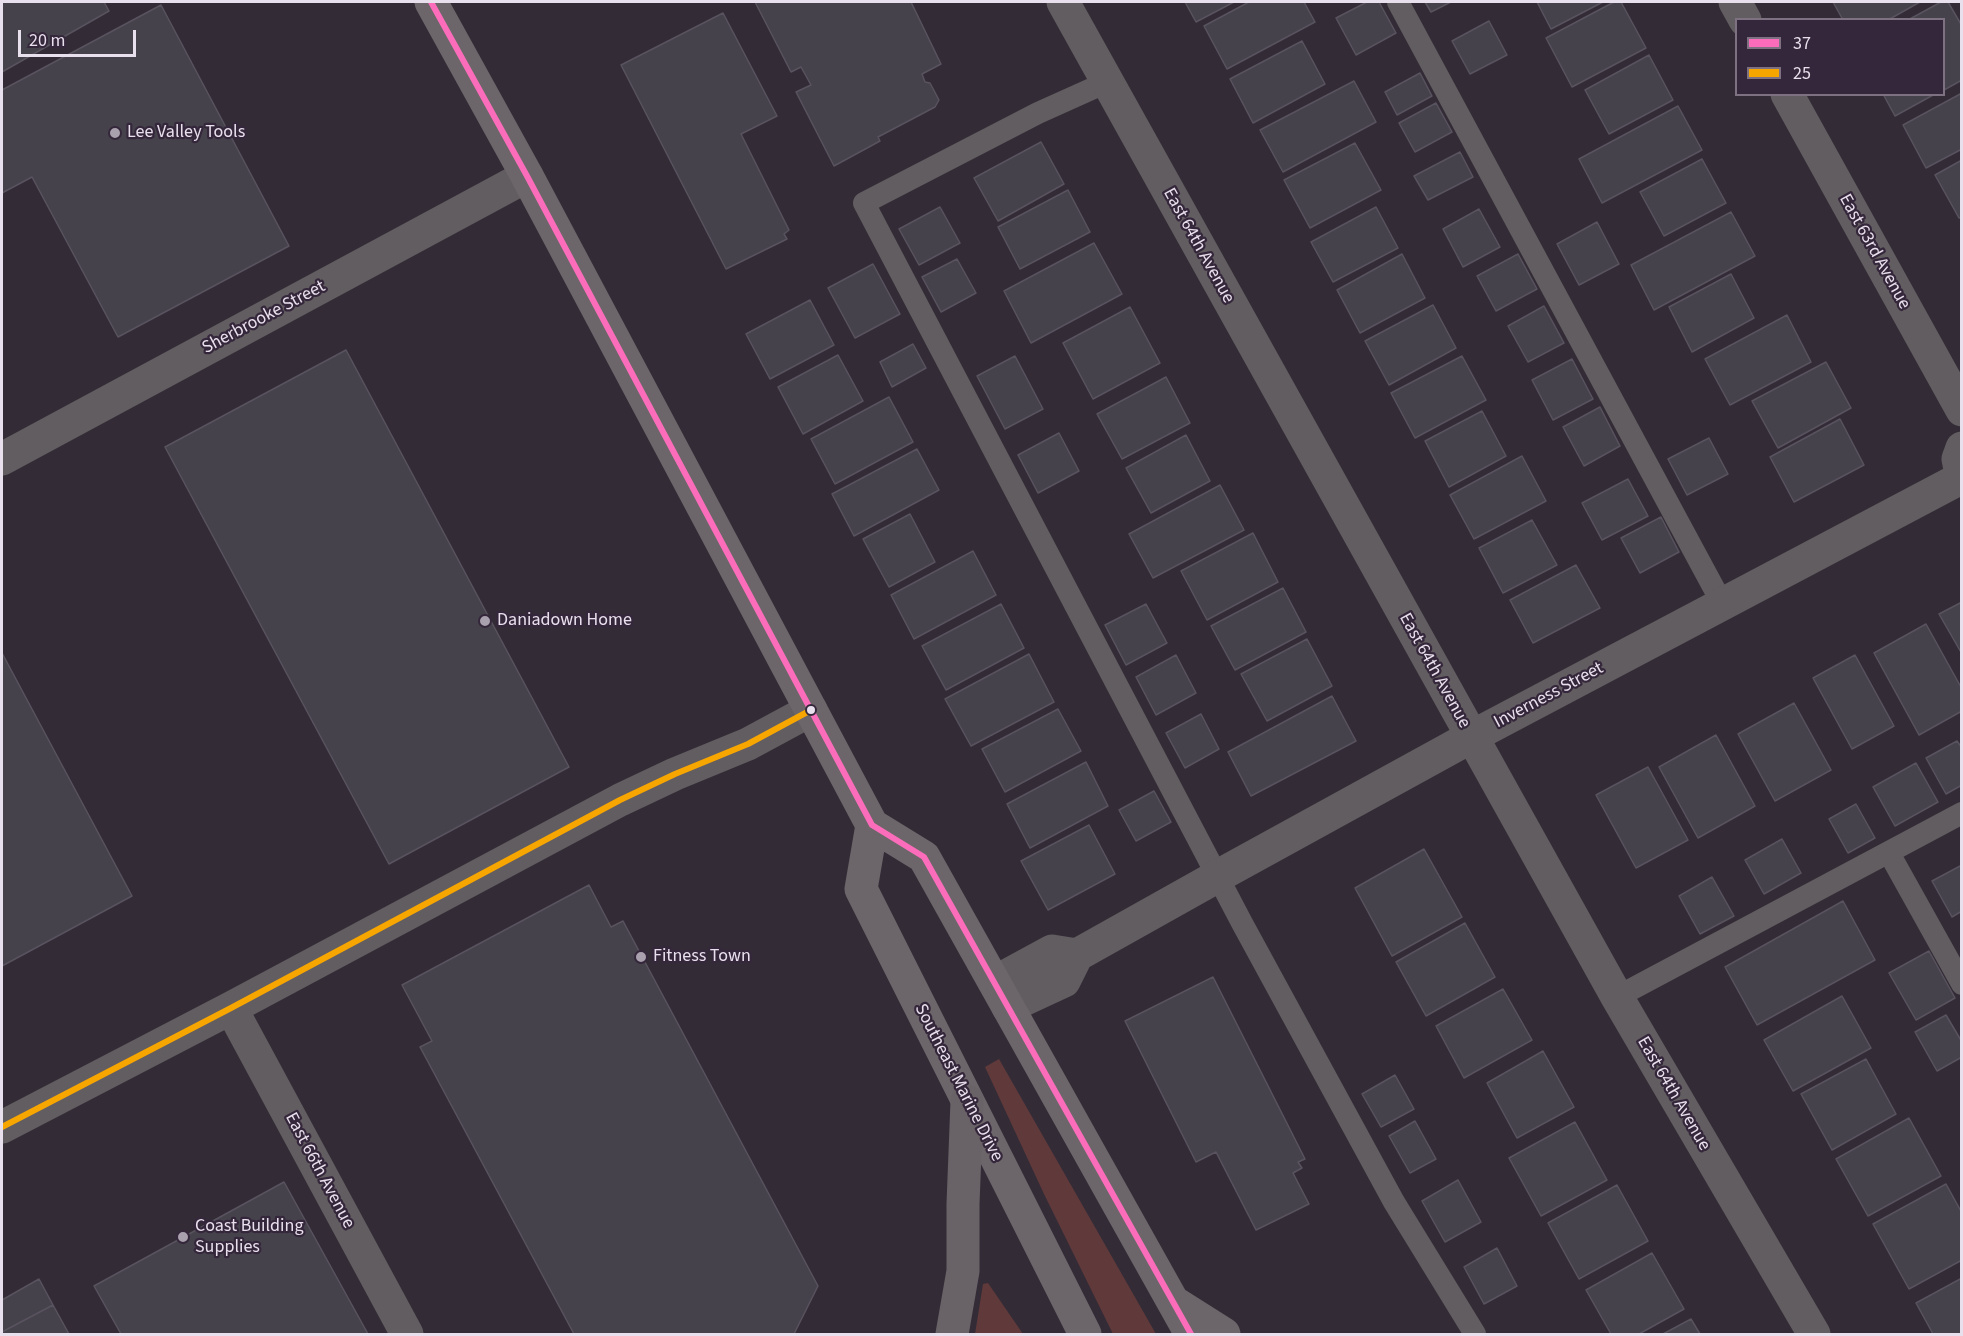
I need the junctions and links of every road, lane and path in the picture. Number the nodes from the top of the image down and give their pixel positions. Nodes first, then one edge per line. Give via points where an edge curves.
1 (431, 2) edge
2 (1063, 2) edge
3 (1398, 2) edge
4 (1735, 2) edge
5 (1744, 18) edge
6 (1107, 82) junction
7 (1787, 96) edge
8 (527, 176) junction
9 (1962, 410) edge
10 (1962, 448) edge
11 (2, 459) edge
12 (1961, 479) edge
13 (1723, 605) junction
14 (811, 710) junction
15 (1471, 737) junction
16 (1962, 813) edge
17 (872, 825) junction
18 (1889, 853) junction
19 (1218, 876) junction
20 (1962, 984) edge
21 (1001, 995) junction
22 (1617, 997) junction
23 (231, 1008) junction
24 (968, 1101) junction
25 (2, 1127) edge
26 (1173, 1302) junction
27 (407, 1335) edge
28 (952, 1335) edge
29 (1085, 1335) edge
30 (1191, 1335) edge
31 (1224, 1335) edge
32 (1475, 1335) edge
33 (1814, 1335) edge

1 - 8 main road
2 - 6 street, East 64th Avenue
3 - 13 lane
4 - 5 street
6 - 15 street, East 64th Avenue
6 - 19 lane via 1038,112 864,204
7 - 9 street, East 63rd Avenue
8 - 11 street, Sherbrooke Street
8 - 14 main road
10 - 12 street via 1958,459
12 - 13 street, Inverness Street
13 - 15 street, Inverness Street
14 - 17 main road
14 - 23 street via 748,744 620,800
15 - 19 street, Inverness Street
15 - 22 street, East 64th Avenue
16 - 18 lane
17 - 21 main road via 924,857
17 - 24 main road, Southeast Marine Drive via 861,889
18 - 20 lane
18 - 22 lane
19 - 21 street, Inverness Street via 1077,955 1064,981
19 - 32 lane via 1394,1202
21 - 26 main road
22 - 33 street, East 64th Avenue
23 - 25 street
23 - 27 street, East 66th Avenue
24 - 28 highway via 963,1271
24 - 29 main road, Southeast Marine Drive
26 - 30 main road
26 - 31 main road

